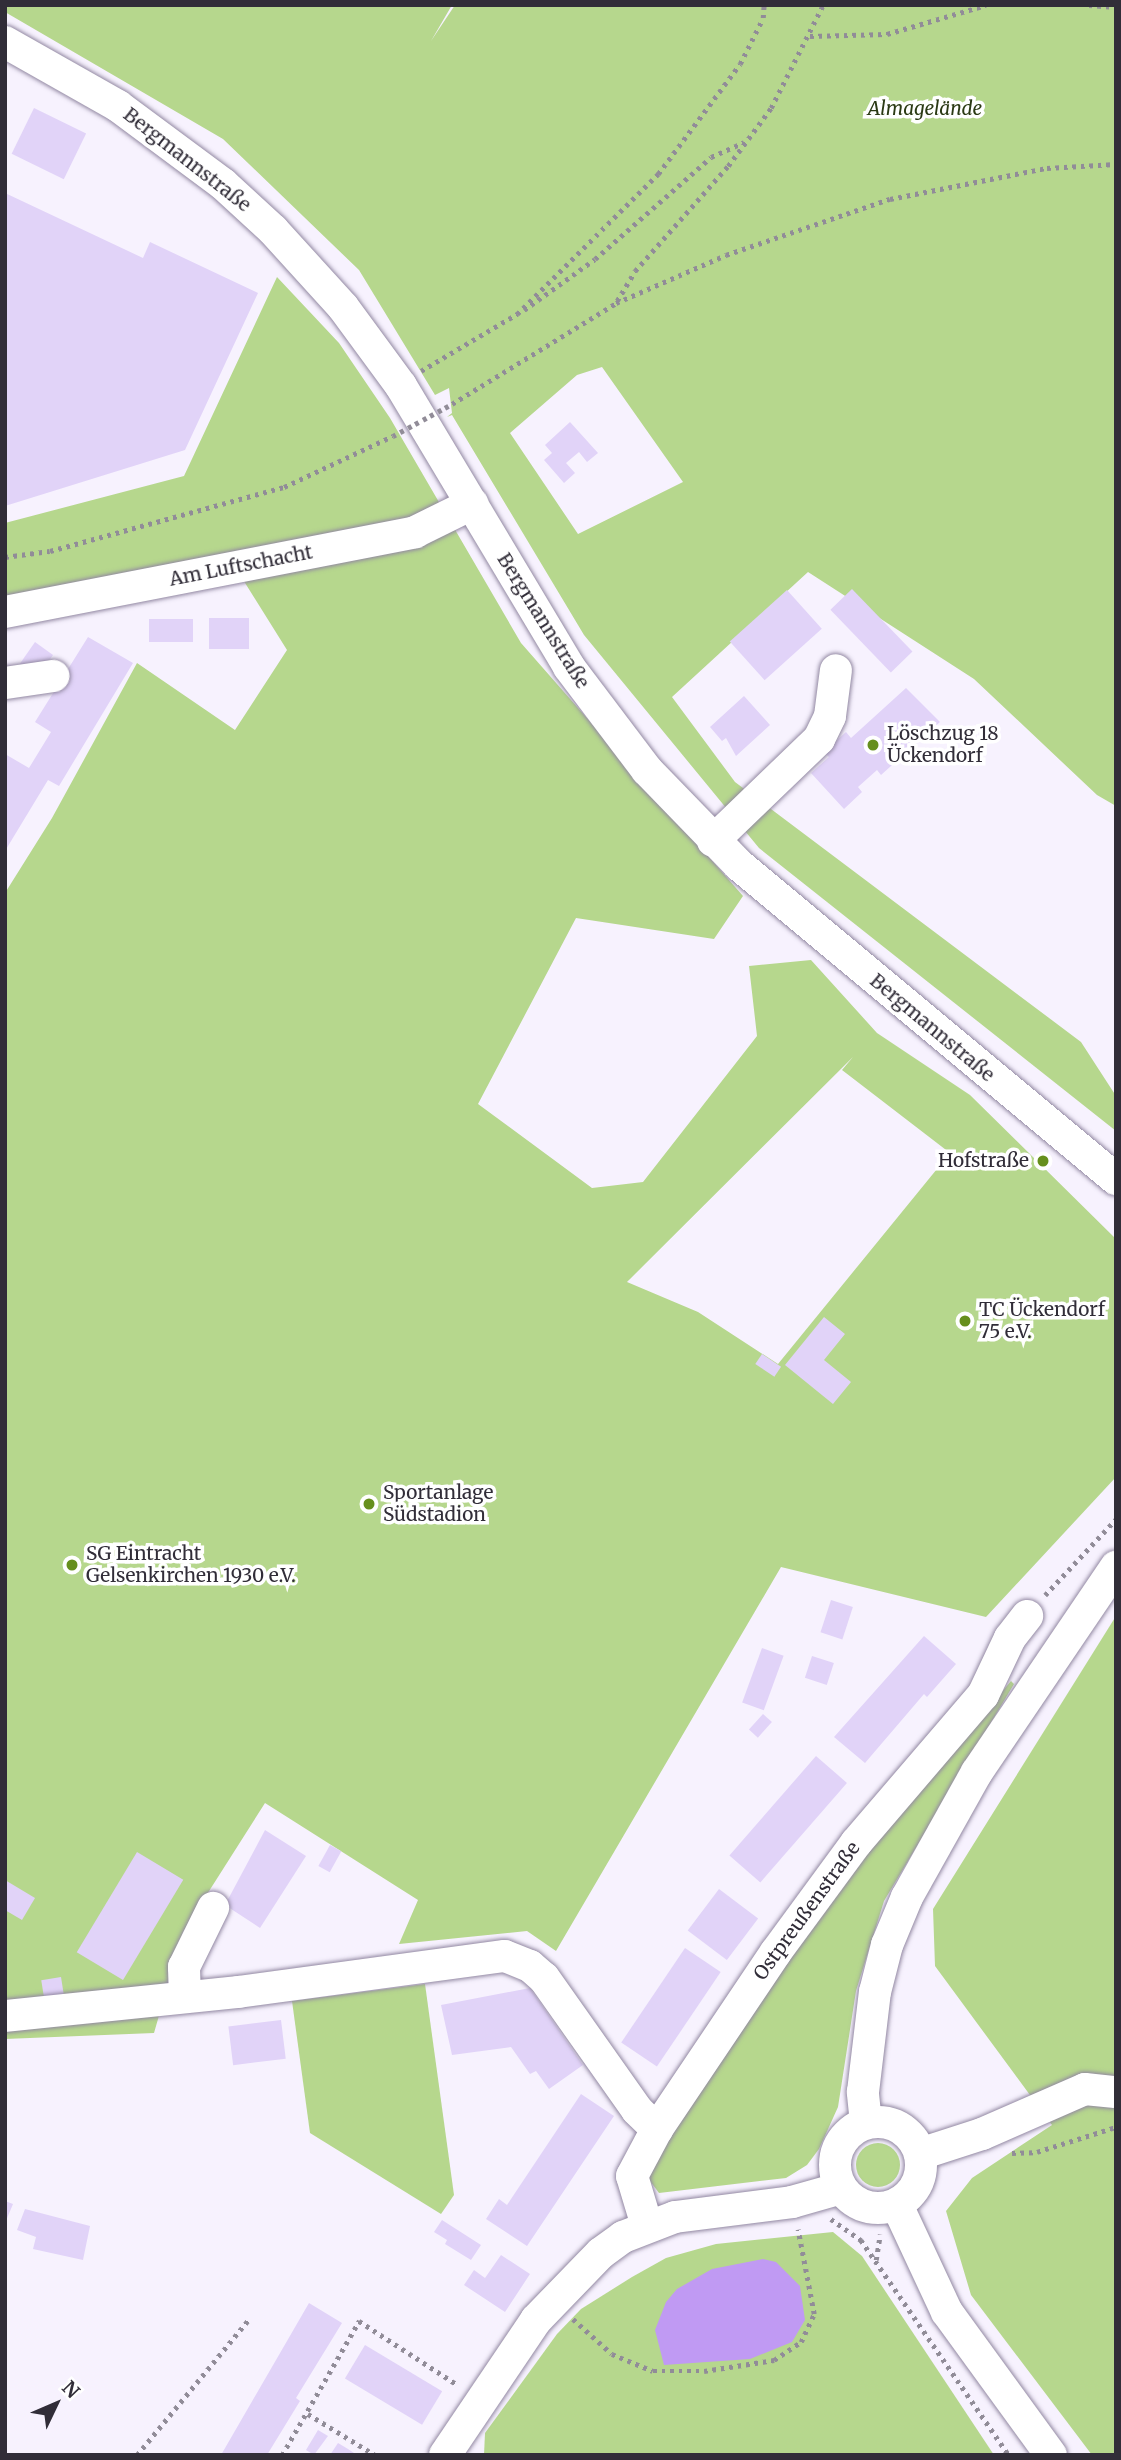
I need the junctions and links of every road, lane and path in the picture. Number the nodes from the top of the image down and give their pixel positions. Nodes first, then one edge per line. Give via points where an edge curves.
1 (764, 5) edge
2 (823, 5) edge
3 (968, 5) edge
4 (986, 5) edge
5 (1088, 5) edge
6 (1116, 7) edge
7 (961, 12) junction
8 (810, 36) junction
9 (5, 43) edge
10 (744, 142) junction
11 (1116, 164) edge
12 (616, 303) junction
13 (517, 314) junction
14 (401, 386) junction
15 (472, 504) junction
16 (5, 557) edge
17 (5, 612) edge
18 (836, 670) dead end
19 (53, 676) dead end
20 (5, 683) edge
21 (713, 841) junction
22 (1116, 1179) edge
23 (1116, 1519) edge
24 (1116, 1567) edge
25 (1027, 1616) joint
26 (213, 1908) dead end
27 (185, 1997) junction
28 (5, 2016) edge
29 (1113, 2092) dead end
30 (866, 2123) junction
31 (1116, 2127) edge
32 (657, 2129) junction
33 (982, 2134) junction
34 (920, 2154) junction
35 (841, 2188) junction
36 (792, 2202) junction
37 (897, 2205) junction
38 (647, 2226) junction
39 (555, 2300) junction
40 (249, 2319) dead end
41 (481, 2399) junction
42 (308, 2414) junction
43 (137, 2455) edge
44 (282, 2455) edge
45 (375, 2455) edge
46 (445, 2455) edge
47 (1009, 2455) edge
48 (1051, 2455) edge

1 - 13 path via 764,18 740,64 658,174
2 - 8 path
3 - 7 path
4 - 7 path
5 - 6 path
7 - 8 path via 887,34
8 - 10 path via 771,108
9 - 14 street, Bergmannstraße via 118,106 223,184 309,267
10 - 12 path via 635,271
10 - 13 path via 711,158 585,267
11 - 12 path via 1047,169 890,199 726,255
12 - 16 path, bridge via 452,404 284,487 50,551
13 - 14 path
14 - 15 street, Bergmannstraße
15 - 17 street, Am Luftschacht via 415,532
15 - 21 street, Bergmannstraße via 569,667 647,770
18 - 21 street via 830,716 819,739
19 - 20 street
21 - 22 street, Bergmannstraße
23 - 25 path
24 - 30 street via 978,1772 907,1897 887,1945 875,1992 863,2092
25 - 32 street, Ostpreußenstraße via 1010,1638 983,1695 826,1884
26 - 27 street via 184,1967
27 - 28 street
27 - 32 street via 505,1956 517,1959 544,1978 637,2110
29 - 33 street via 1085,2089
30 - 34 street via 880,2121 906,2131
30 - 35 street via 854,2128 837,2149 835,2176
31 - 33 path via 1037,2152 1010,2153
32 - 38 street, Ostpreußenstraße via 632,2176
33 - 34 street
34 - 37 street via 917,2184
35 - 36 street
35 - 37 street via 860,2205 885,2209
36 - 38 street via 675,2217
36 - 39 path via 814,2314 801,2342 774,2360 704,2371 653,2371 600,2346
36 - 47 path via 843,2225 861,2240
37 - 48 street via 947,2312
38 - 39 street via 601,2253
39 - 41 street
40 - 43 path
41 - 42 path via 359,2322 318,2386
41 - 46 street
42 - 44 path
42 - 45 path

